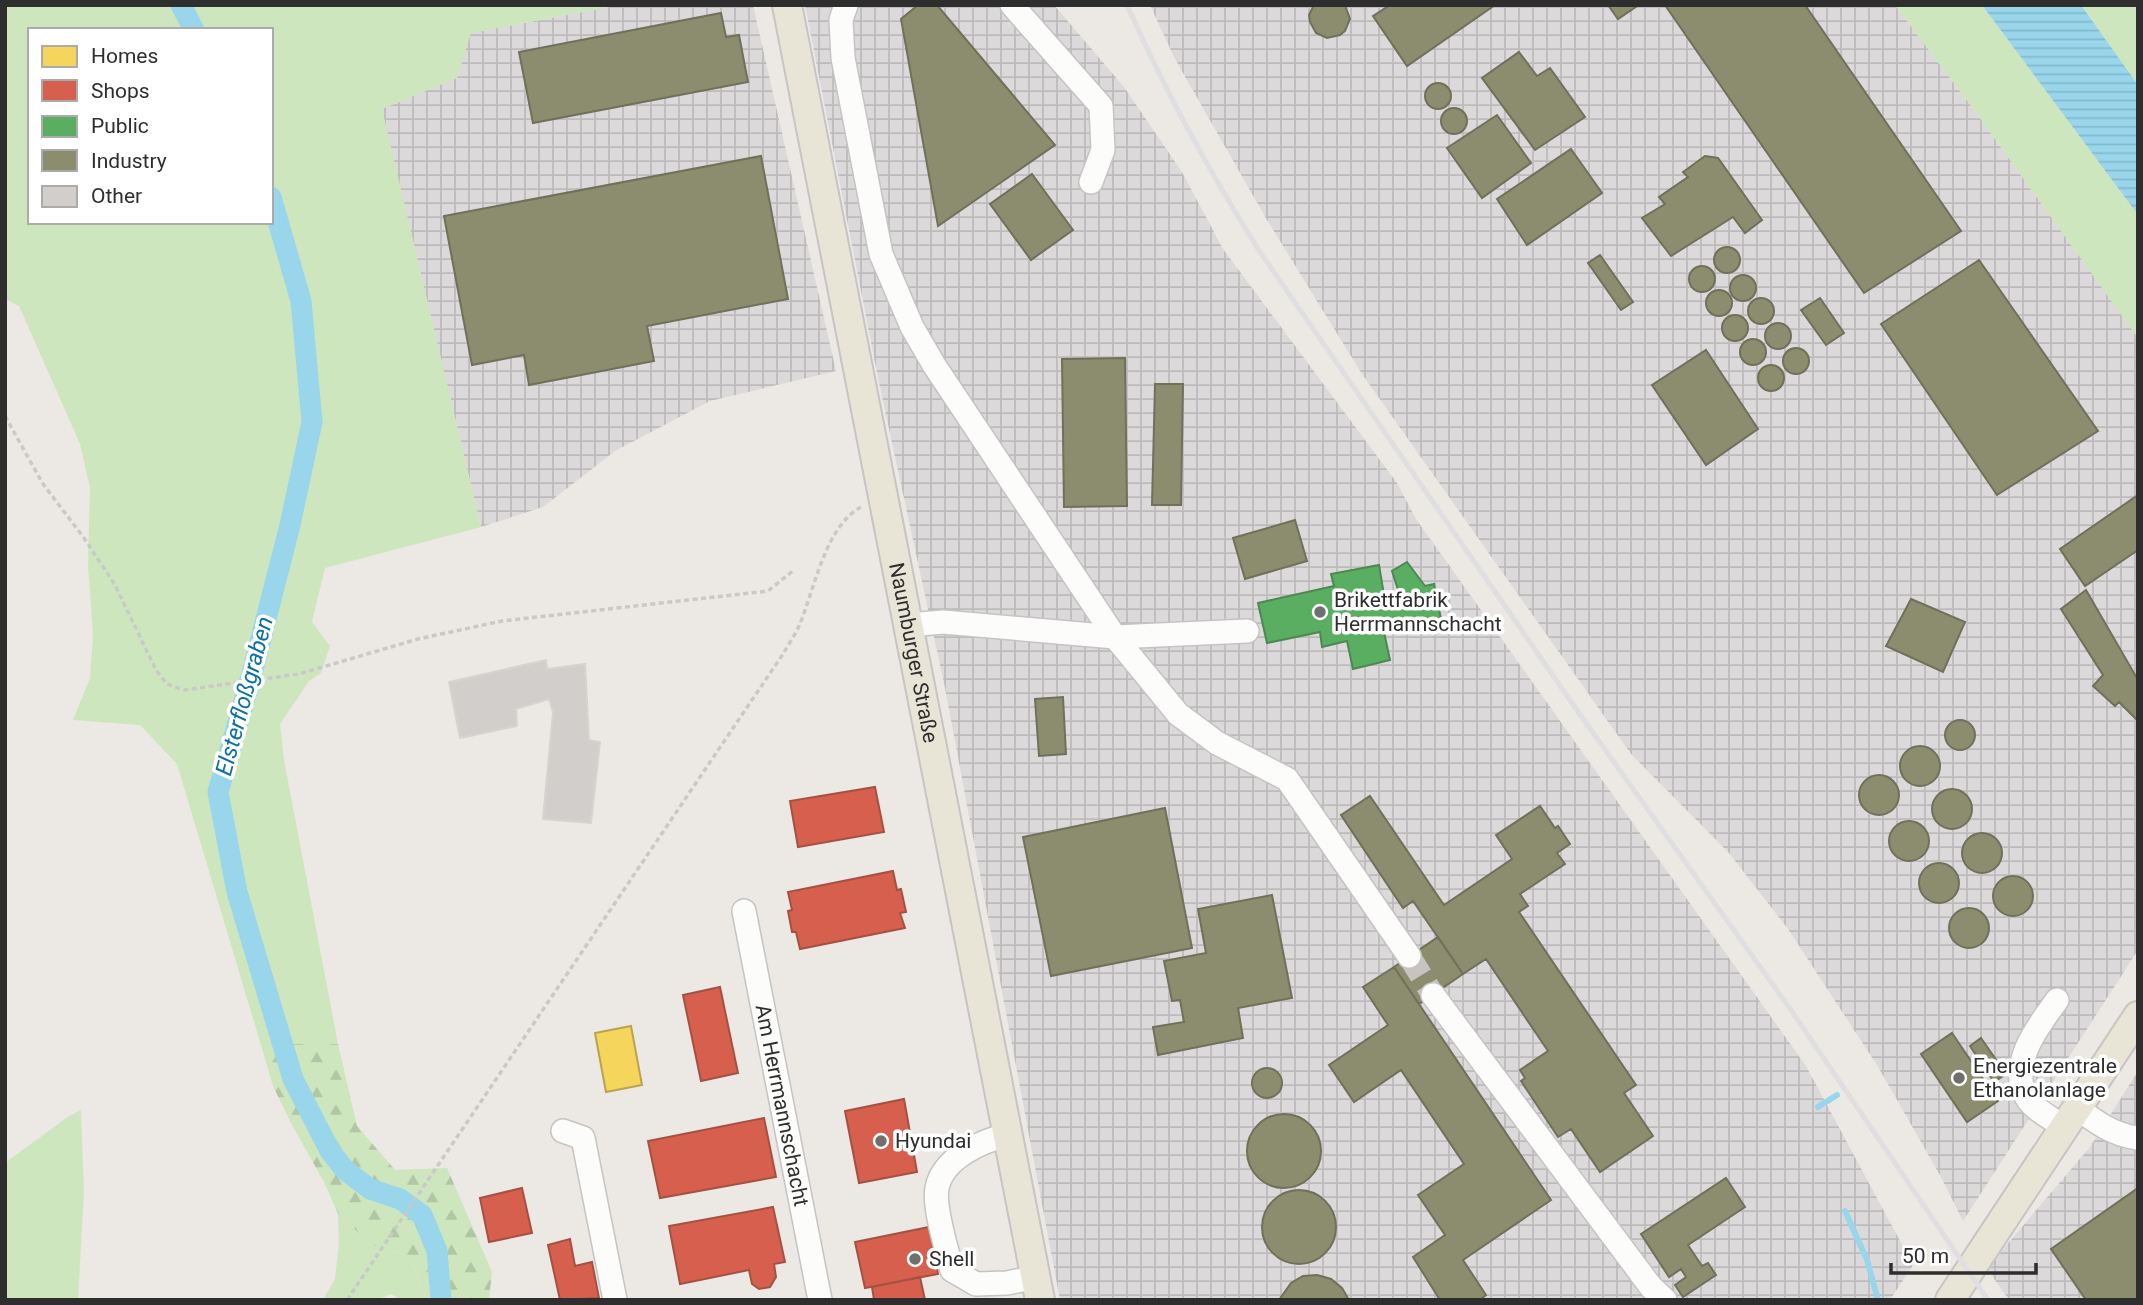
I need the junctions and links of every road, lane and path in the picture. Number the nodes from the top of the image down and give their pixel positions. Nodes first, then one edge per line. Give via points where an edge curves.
1 (787, 5) edge
2 (846, 5) edge
3 (1012, 5) edge
4 (1091, 182) dead end
5 (5, 416) edge
6 (866, 505) dead end
7 (794, 570) dead end
8 (909, 625) junction
9 (1247, 631) dead end
10 (1115, 637) junction
11 (744, 911) dead end
12 (1409, 957) tunnel mouth
13 (1433, 995) tunnel mouth
14 (2057, 1000) dead end
15 (2138, 1016) edge
16 (2070, 1117) junction
17 (563, 1132) dead end
18 (1008, 1135) junction
19 (2138, 1138) edge
20 (1038, 1288) edge
21 (1657, 1295) edge
22 (347, 1300) edge
23 (615, 1300) edge
24 (820, 1300) edge
25 (1950, 1300) edge

1 - 8 main road, Naumburger Straße
2 - 10 street via 841,20 843,58 881,254 912,327
3 - 4 street via 1101,106 1103,150
5 - 7 path via 43,484 115,585 156,670 167,684 184,690 299,674 418,639 502,621 768,592
6 - 22 path via 838,531 825,553 799,627 783,654
8 - 10 street via 943,622
8 - 18 main road, Naumburger Straße
9 - 10 street
10 - 12 street via 1178,714 1217,743 1287,779
11 - 24 street, Am Herrmannschacht
13 - 21 street
14 - 16 street via 2033,1034 2022,1084 2033,1105
15 - 16 main road
16 - 19 street
16 - 25 main road
17 - 23 street via 583,1138
18 - 20 main road, Naumburger Straße
18 - 20 street via 983,1142 948,1165 937,1189 940,1221 952,1270 976,1284

